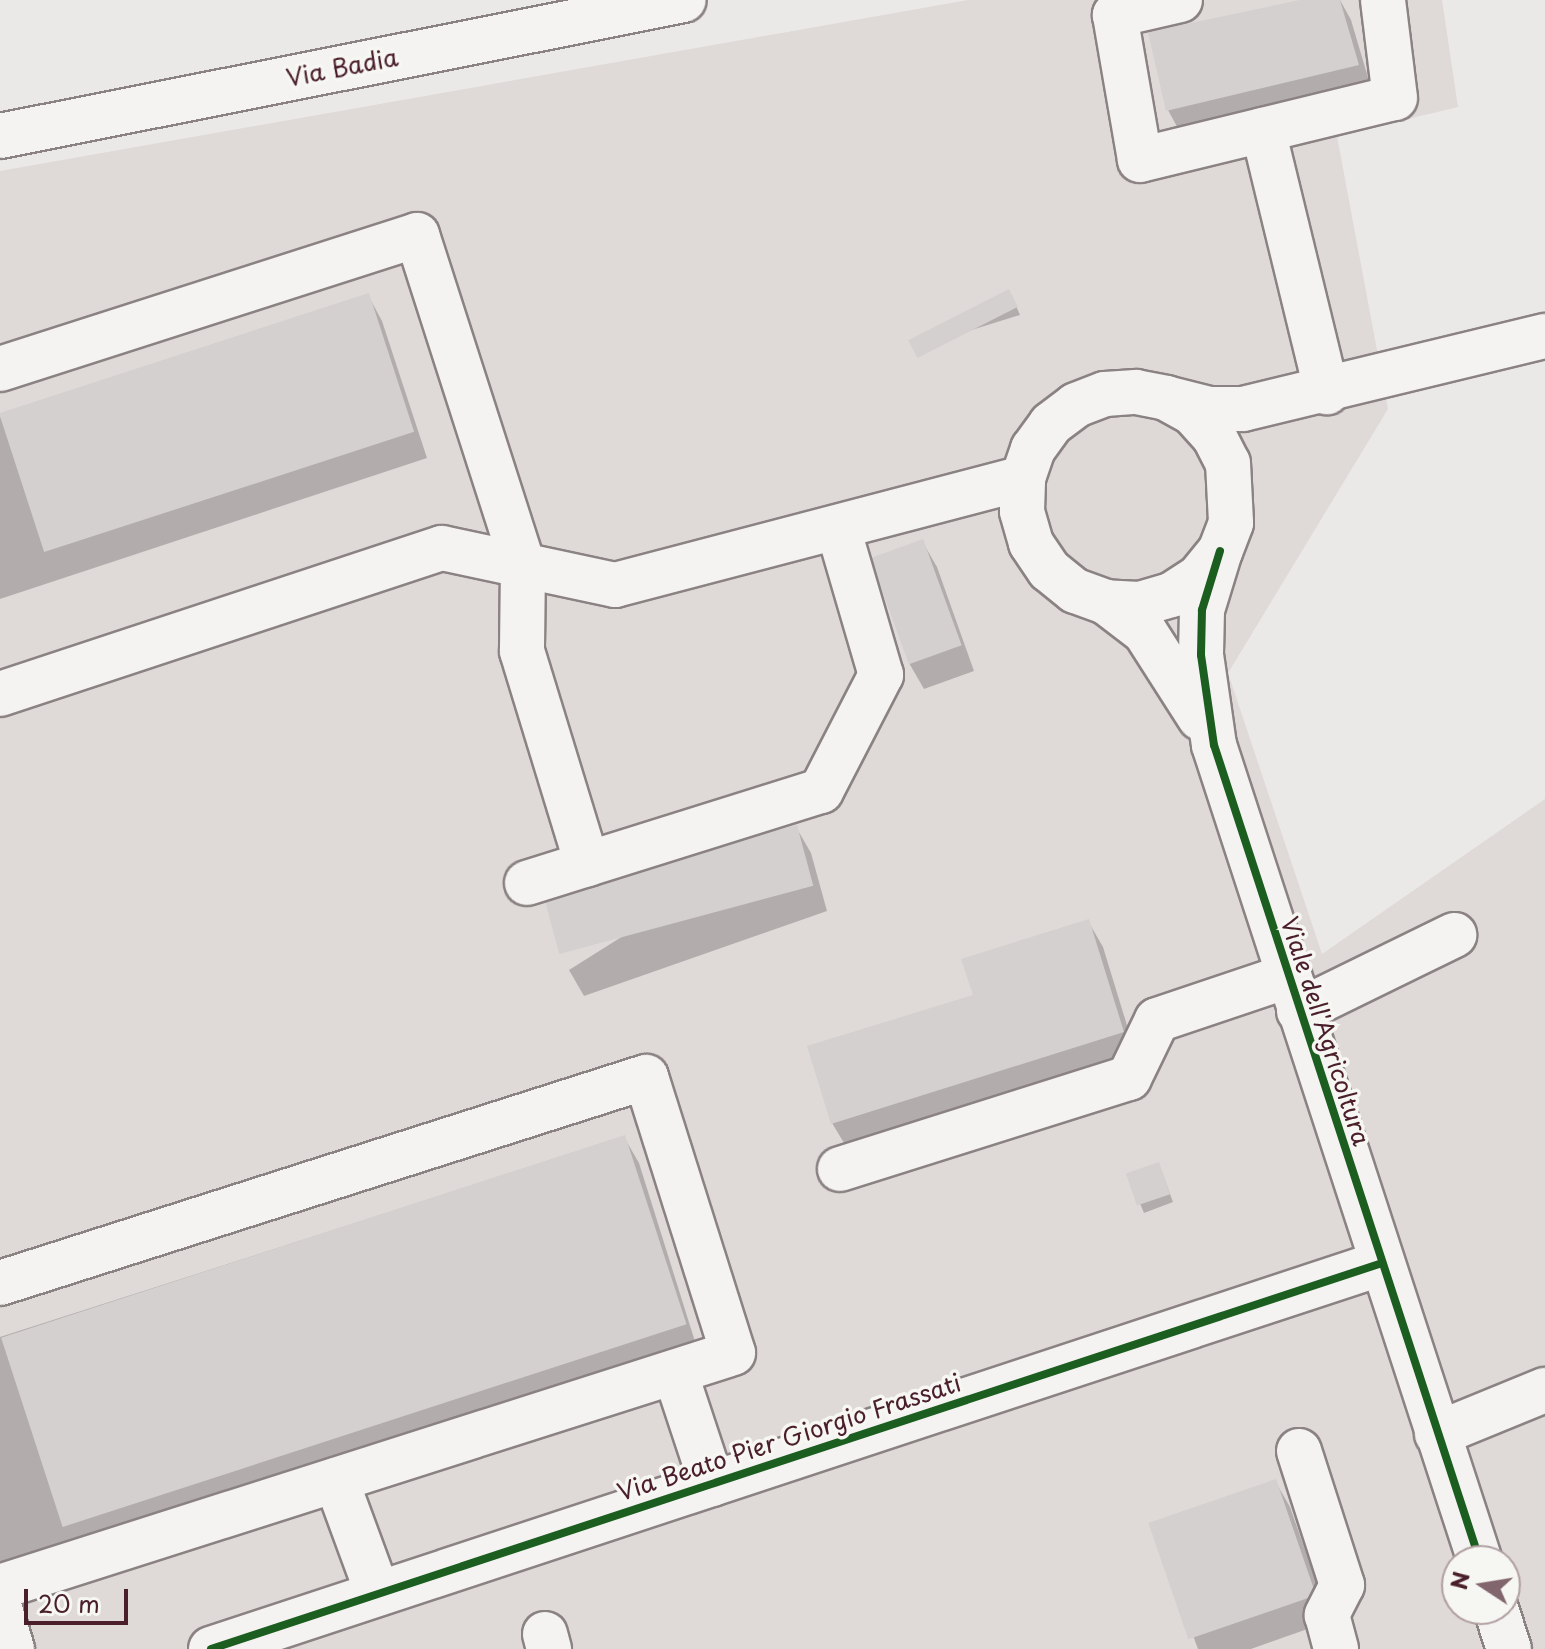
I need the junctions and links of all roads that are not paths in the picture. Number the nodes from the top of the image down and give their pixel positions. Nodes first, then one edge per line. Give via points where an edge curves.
1 (684, 0) edge
2 (1180, 0) edge
3 (1383, 0) edge
4 (1263, 130) junction
5 (0, 136) edge
6 (1545, 336) edge
7 (0, 369) edge
8 (1311, 396) junction
9 (1166, 398) junction
10 (1228, 463) junction
11 (1023, 478) junction
12 (843, 545) dead end
13 (1220, 551) junction
14 (523, 566) junction
15 (1106, 602) junction
16 (0, 694) edge
17 (1214, 745) junction
18 (587, 864) junction
19 (527, 883) dead end
20 (1454, 935) dead end
21 (1293, 993) junction
22 (840, 1169) dead end
23 (1379, 1264) junction
24 (0, 1283) edge
25 (675, 1372) junction
26 (1545, 1390) edge
27 (1437, 1434) junction
28 (1299, 1451) dead end
29 (336, 1480) junction
30 (712, 1484) junction
31 (1475, 1545) edge
32 (0, 1587) edge
33 (378, 1594) junction
34 (0, 1609) edge
35 (1501, 1625) edge
36 (12, 1649) edge
37 (211, 1649) edge
38 (1336, 1649) edge
39 (1509, 1649) edge

1 - 5 street, Via Badia
2 - 4 street via 1115,15 1140,160
3 - 4 street via 1395,98
4 - 8 street
6 - 8 street
7 - 14 street via 417,235
8 - 9 street via 1243,409 1209,409
8 - 10 street via 1252,425
9 - 10 street, Viale dell'Agricoltura via 1204,424
9 - 11 street, Viale dell'Agricoltura via 1136,392 1105,394 1076,405 1051,424 1033,449
10 - 13 street, Viale dell'Agricoltura via 1231,523
11 - 14 street via 615,585
11 - 15 street, Viale dell'Agricoltura via 1022,511 1031,543 1049,570 1075,591
12 - 18 street via 881,675 821,791
13 - 15 street, Viale dell'Agricoltura via 1199,577 1171,595 1139,604
13 - 17 street, Viale dell'Agricoltura via 1201,625
14 - 16 street via 442,548
14 - 18 street via 522,651
15 - 17 street, Viale dell'Agricoltura via 1145,632 1174,671
17 - 21 street, Viale dell'Agricoltura
18 - 19 street
20 - 21 street
21 - 22 street via 1157,1020 1129,1078
21 - 23 street, Viale dell'Agricoltura
23 - 27 street, Viale dell'Agricoltura
23 - 30 street, Via Beato Pier Giorgio Frassati
24 - 25 street via 646,1077 733,1353
25 - 29 street
25 - 30 street
26 - 27 street
27 - 31 street, Viale dell'Agricoltura
28 - 38 street via 1342,1585 1327,1615
29 - 32 street
29 - 33 street
30 - 33 street, Via Beato Pier Giorgio Frassati
33 - 37 street, Via Beato Pier Giorgio Frassati
34 - 36 street
35 - 39 street

